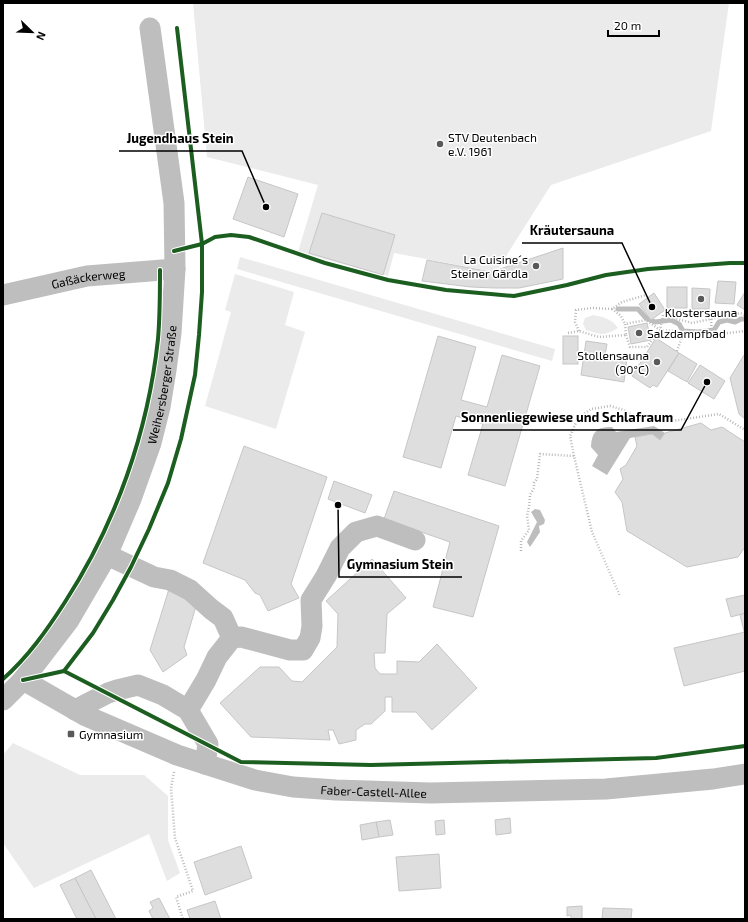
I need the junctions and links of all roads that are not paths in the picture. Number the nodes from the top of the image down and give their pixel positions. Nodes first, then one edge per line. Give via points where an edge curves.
1 (150, 28) dead end
2 (175, 269) junction
3 (3, 295) edge
4 (415, 540) dead end
5 (107, 555) junction
6 (232, 638) junction
7 (23, 680) junction
8 (3, 700) edge
9 (75, 710) junction
10 (188, 710) junction
11 (205, 764) junction
12 (745, 774) edge

1 - 2 street, Weihersberger Straße via 174,203
2 - 3 street, Gaßäckerweg via 87,276
2 - 5 street, Weihersberger Straße via 171,333 160,407 151,444 131,500
4 - 6 street via 377,526 356,532 340,548 311,600 312,626 310,638 303,650 290,650 241,637
5 - 6 street via 154,577 170,580 190,590 223,618
5 - 7 street, Weihersberger Straße via 69,620
6 - 10 street via 217,657
7 - 8 street, Weihersberger Straße
7 - 9 street, Faber-Castell-Allee
9 - 10 street via 108,693 138,685 163,695
9 - 11 street, Faber-Castell-Allee via 177,755
10 - 11 street via 208,744
11 - 12 street, Faber-Castell-Allee via 255,780 293,787 422,792 606,789

